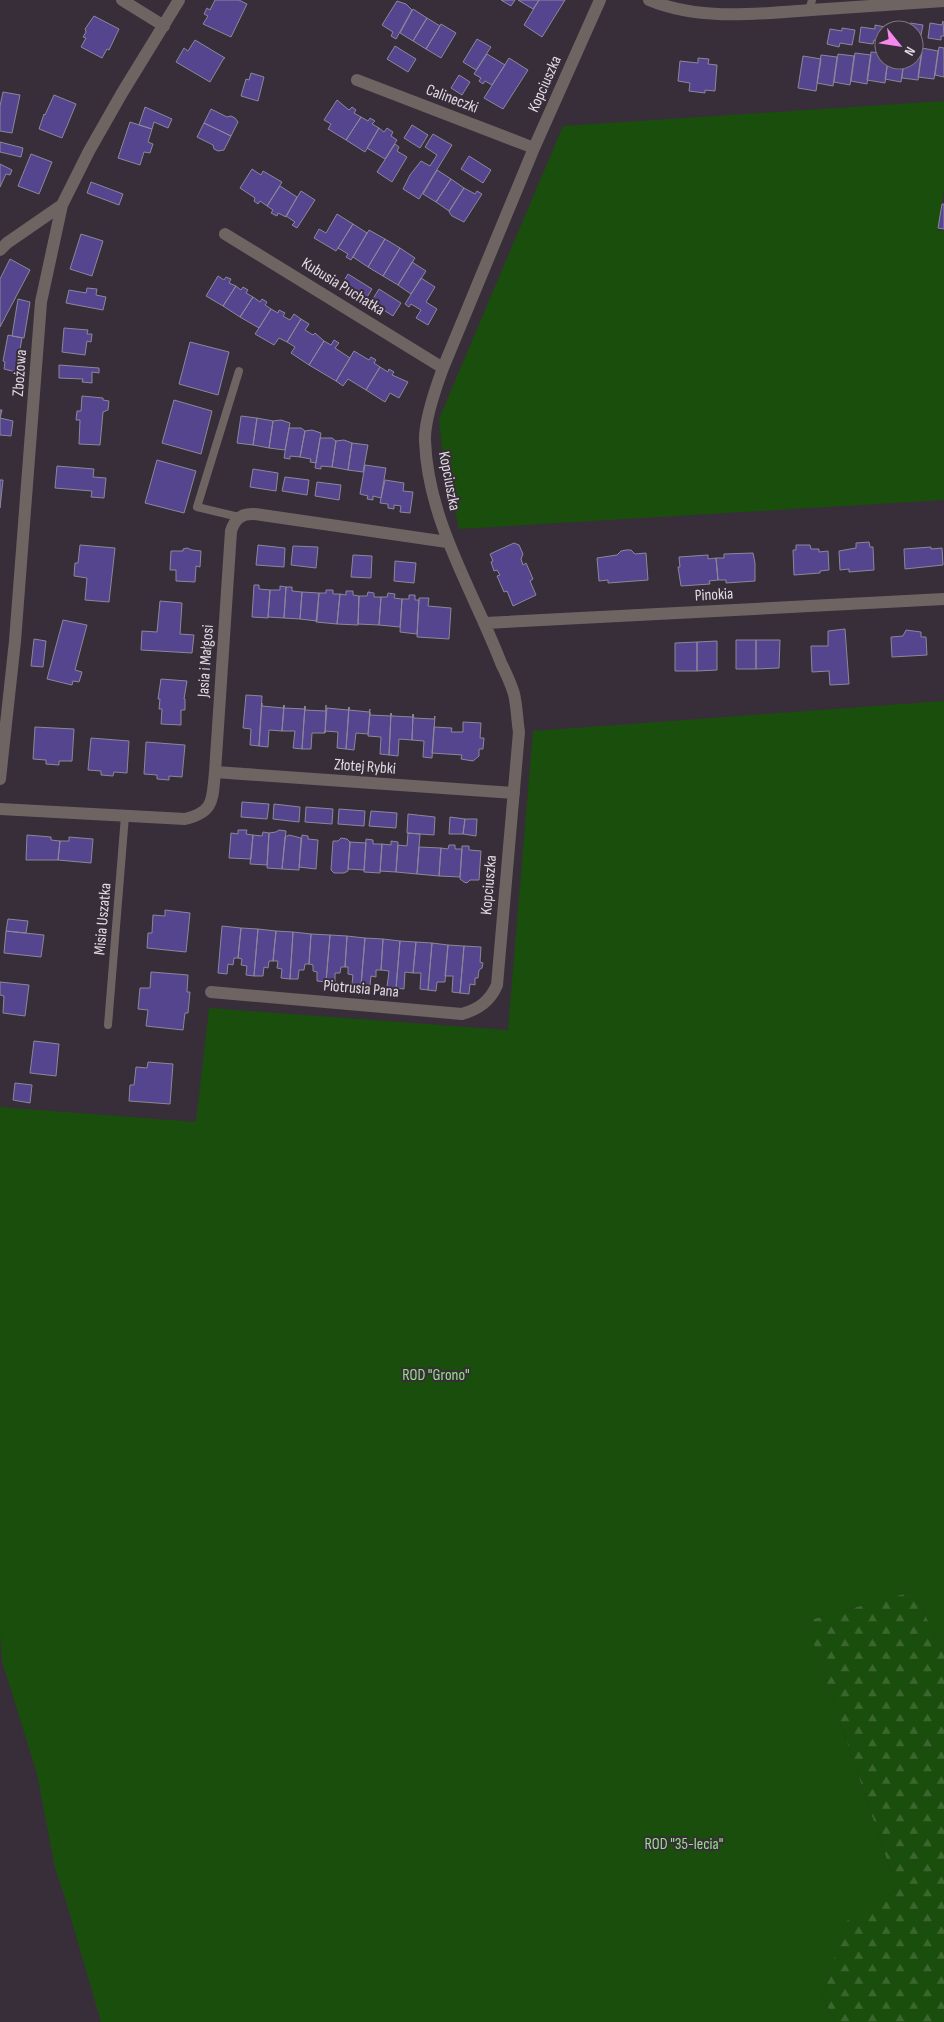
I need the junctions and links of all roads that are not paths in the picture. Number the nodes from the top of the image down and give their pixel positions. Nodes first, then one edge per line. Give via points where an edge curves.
1 (122, 0) edge
2 (179, 0) edge
3 (600, 0) edge
4 (649, 0) edge
5 (944, 1) edge
6 (811, 5) edge
7 (164, 26) junction
8 (357, 80) dead end
9 (534, 148) junction
10 (62, 205) junction
11 (225, 234) dead end
12 (0, 250) edge
13 (443, 368) junction
14 (239, 371) dead end
15 (239, 517) junction
16 (447, 542) junction
17 (944, 599) edge
18 (486, 623) junction
19 (215, 772) junction
20 (0, 779) edge
21 (514, 793) junction
22 (0, 809) edge
23 (125, 816) junction
24 (497, 985) joint
25 (211, 992) dead end
26 (108, 1024) dead end

1 - 7 street
2 - 7 street, Zbożowa
3 - 9 street, Kopciuszka
4 - 6 street via 705,13 750,15
5 - 6 street
7 - 10 street, Zbożowa via 108,118
8 - 9 street, Calineczki
9 - 13 street, Kopciuszka
10 - 12 street
10 - 20 street, Zbożowa via 41,302 15,641
11 - 13 street, Kubusia Puchatka
13 - 16 street, Kopciuszka via 433,395 425,440 432,488
14 - 15 lane via 197,507
15 - 16 street via 246,513 255,514
15 - 19 street, Jasia i Małgosi via 231,531
16 - 18 street, Kopciuszka
17 - 18 street, Pinokia
18 - 21 street, Kopciuszka via 514,696 519,732
19 - 21 street, Złotej Rybki
19 - 23 street, Jasia i Małgosi via 212,797 207,809 199,816 185,819
21 - 24 street, Kopciuszka
22 - 23 street, Jasia i Małgosi
23 - 26 lane, Misia Uszatka
24 - 25 street, Piotrusia Pana via 483,1005 462,1014

